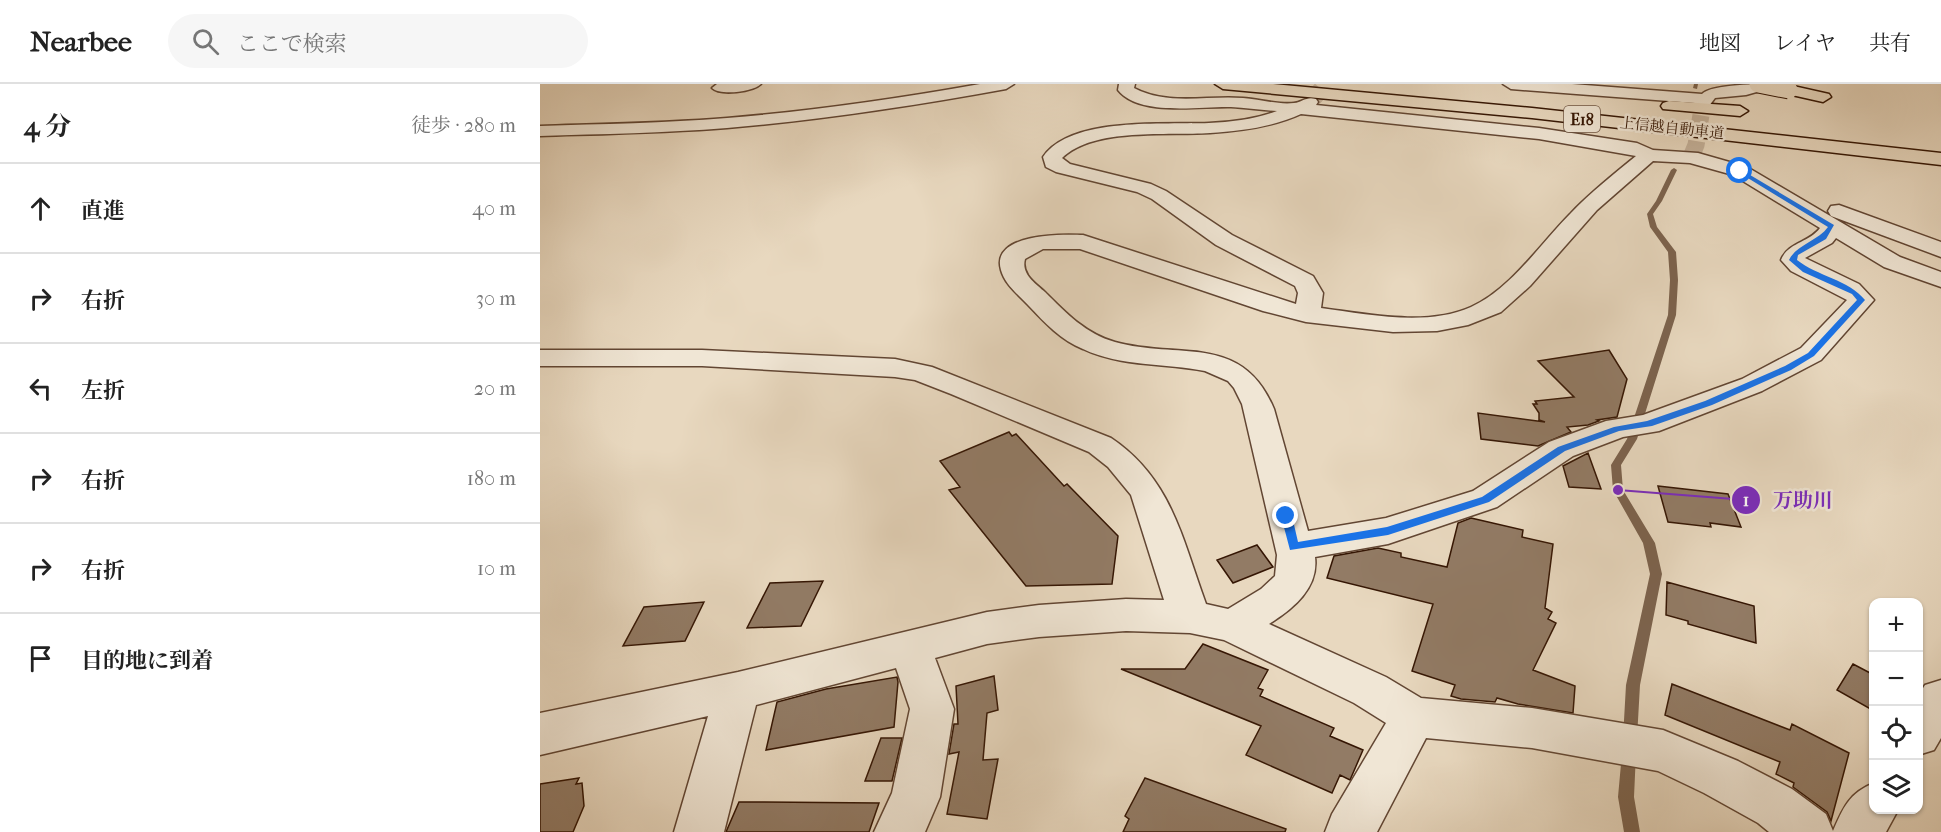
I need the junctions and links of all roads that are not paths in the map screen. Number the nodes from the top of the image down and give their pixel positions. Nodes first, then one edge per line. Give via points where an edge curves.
1 (753, 84) edge
2 (1006, 84) edge
3 (1127, 84) edge
4 (1223, 84) edge
5 (1368, 84) edge
6 (1758, 84) edge
7 (1769, 84) edge
8 (720, 88) dead end
9 (1505, 89) edge
10 (1477, 92) dead end
11 (1301, 96) edge
12 (1823, 97) dead end
13 (1740, 111) dead end
14 (540, 131) edge
15 (1941, 146) edge
16 (1767, 151) dead end
17 (1649, 155) junction
18 (1941, 159) edge
19 (1740, 171) junction
20 (1832, 226) junction
21 (1941, 250) edge
22 (1941, 280) edge
23 (1306, 314) junction
24 (540, 358) edge
25 (1294, 547) junction
26 (1190, 617) junction
27 (1232, 626) junction
28 (910, 648) junction
29 (738, 691) junction
30 (1941, 699) edge
31 (1414, 717) junction
32 (1923, 727) edge
33 (540, 734) edge
34 (1870, 814) edge
35 (699, 832) edge
36 (899, 832) edge
37 (1350, 832) edge
38 (1808, 832) edge
39 (1858, 832) edge

1 - 8 street
2 - 14 street via 893,104 750,121
3 - 11 street via 1130,93 1174,103 1241,103
4 - 11 highway, 上信越自動車道 / E18
5 - 10 highway
6 - 12 highway, bridge
7 - 9 street via 1710,94 1704,101
9 - 13 highway
11 - 15 highway, 上信越自動車道 / E18
11 - 16 highway via 1647,132
11 - 17 street via 1522,129 1637,149
11 - 18 highway, 上信越自動車道 / E18 via 1543,114
11 - 23 street via 1271,119 1223,127 1096,136 1060,147 1052,157 1053,163 1063,168 1159,195 1224,240 1304,281 1312,294
17 - 19 street via 1690,157
17 - 23 street via 1590,206 1504,295 1480,313 1449,321 1400,323
19 - 20 street
19 - 21 street
20 - 22 street via 1892,262
20 - 25 street via 1824,238 1796,254 1793,260 1862,300 1811,354 1788,368 1708,403 1561,449 1485,499 1388,531
23 - 25 street via 1083,242 1038,243 1023,249 1012,261 1015,276 1066,329 1105,348 1206,363 1238,375 1251,390 1259,409
24 - 26 street via 702,358 870,365 922,373 962,388 1100,445 1120,459 1148,494
25 - 27 street via 1294,580 1282,593
26 - 27 street
26 - 28 street via 1126,615 1039,621 987,628
27 - 31 street via 1370,690
28 - 29 street
28 - 36 street via 932,709 916,797
29 - 33 street
29 - 35 street
30 - 32 street
31 - 37 street
31 - 38 street via 1532,728 1663,751 1775,806
34 - 39 street

